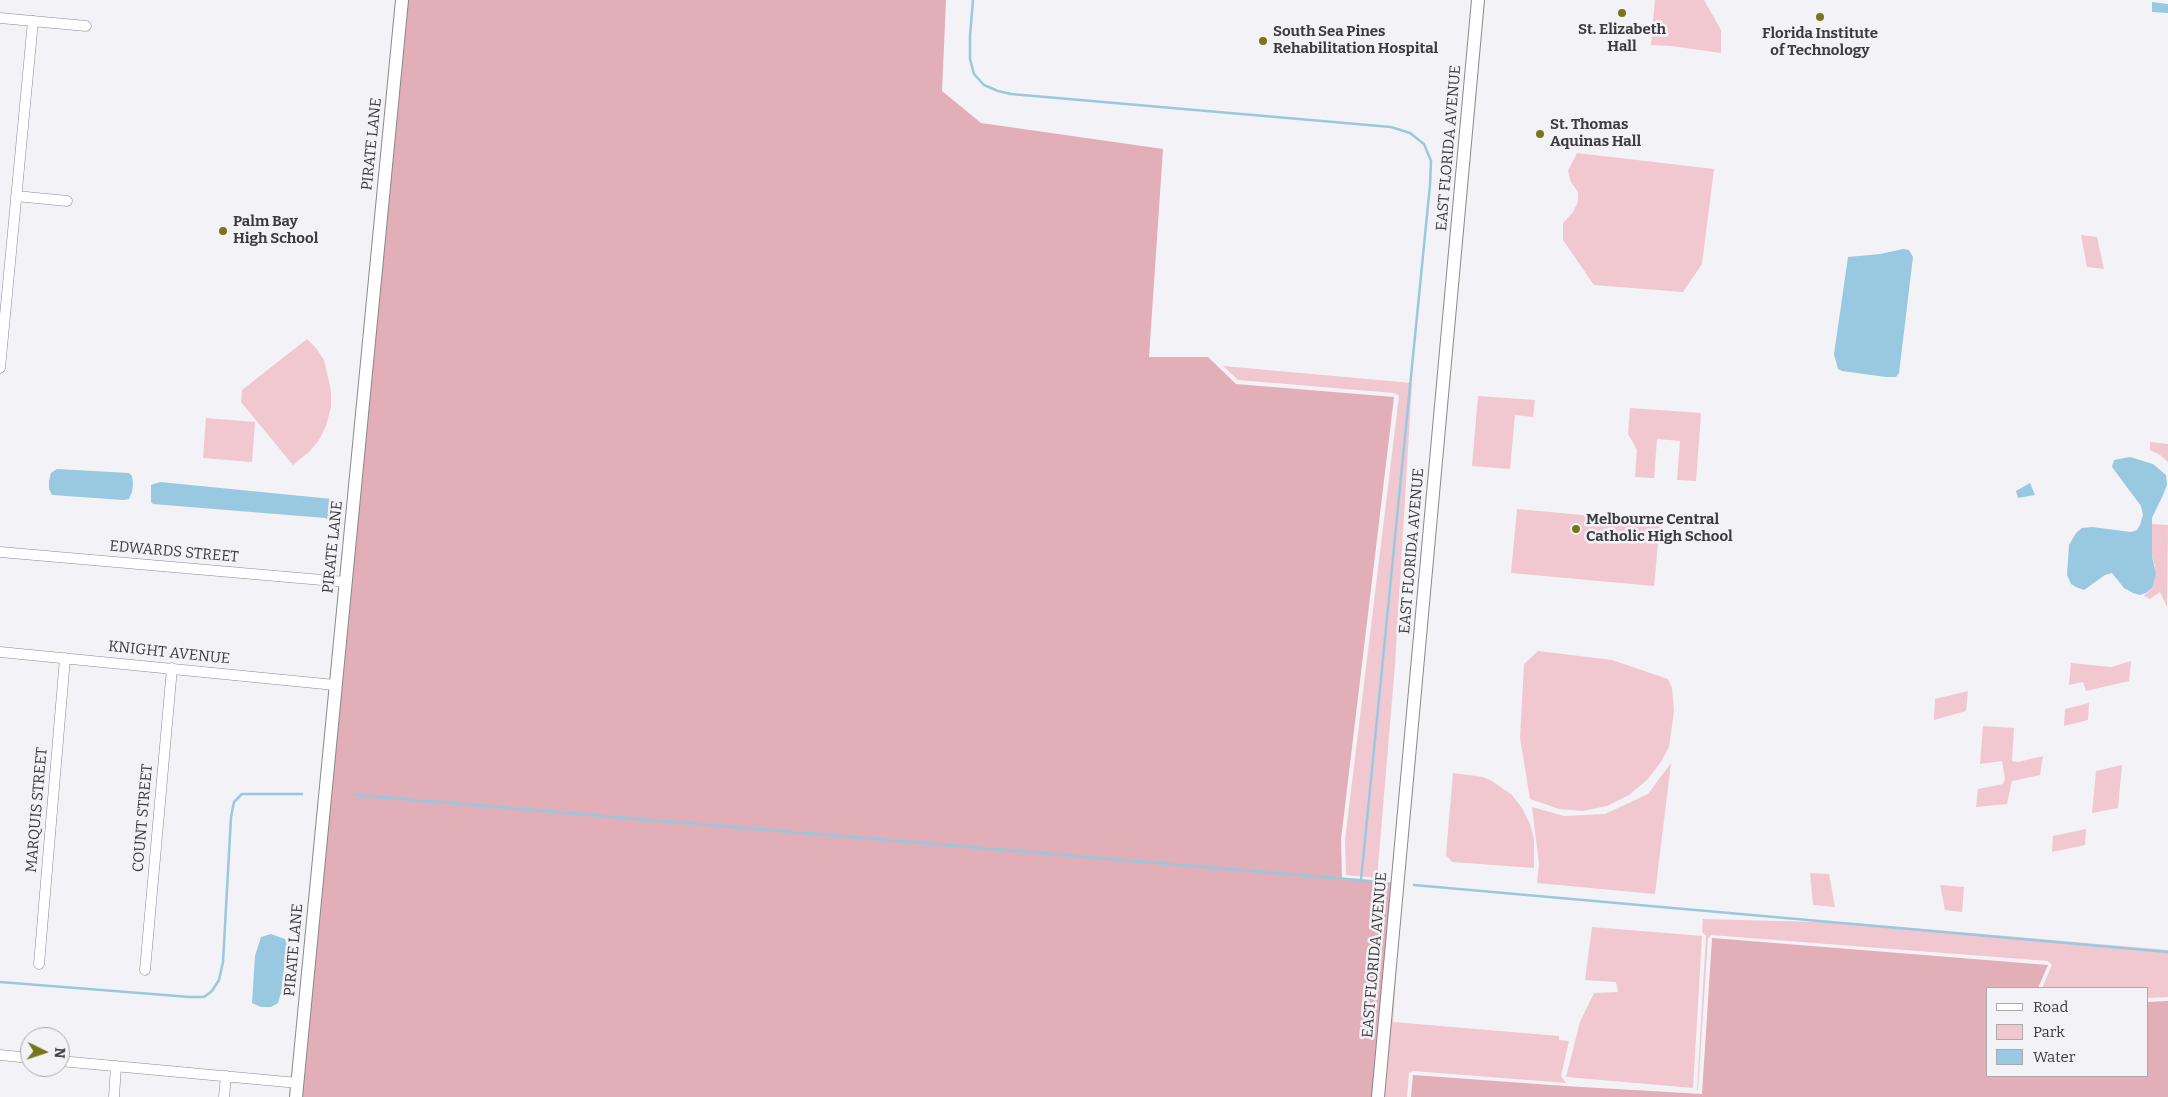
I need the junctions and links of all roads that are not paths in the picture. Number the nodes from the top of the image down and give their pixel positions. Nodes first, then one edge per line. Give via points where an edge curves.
1 (402, 0) edge
2 (1478, 3) edge
3 (0, 18) edge
4 (33, 21) junction
5 (86, 26) dead end
6 (16, 196) junction
7 (67, 202) dead end
8 (0, 368) edge
9 (0, 552) edge
10 (345, 582) junction
11 (0, 652) edge
12 (65, 658) junction
13 (172, 668) junction
14 (335, 685) junction
15 (39, 964) dead end
16 (145, 970) dead end
17 (0, 1055) edge
18 (20, 1057) edge
19 (70, 1062) edge
20 (116, 1066) junction
21 (226, 1076) junction
22 (298, 1083) junction
23 (114, 1097) edge
24 (224, 1097) edge
25 (296, 1097) edge
26 (1378, 1097) edge

1 - 10 street, PIRATE LANE
2 - 26 street, EAST FLORIDA AVENUE
3 - 4 street
4 - 5 street
4 - 6 street
6 - 7 street
6 - 8 street
9 - 10 street, EDWARDS STREET
10 - 14 street, PIRATE LANE
11 - 12 street, KNIGHT AVENUE
12 - 13 street, KNIGHT AVENUE
12 - 15 street, MARQUIS STREET
13 - 14 street, KNIGHT AVENUE
13 - 16 street, COUNT STREET
14 - 22 street, PIRATE LANE
17 - 18 street
19 - 20 street
20 - 21 street
20 - 23 street
21 - 22 street
21 - 24 street
22 - 25 street, PIRATE LANE

